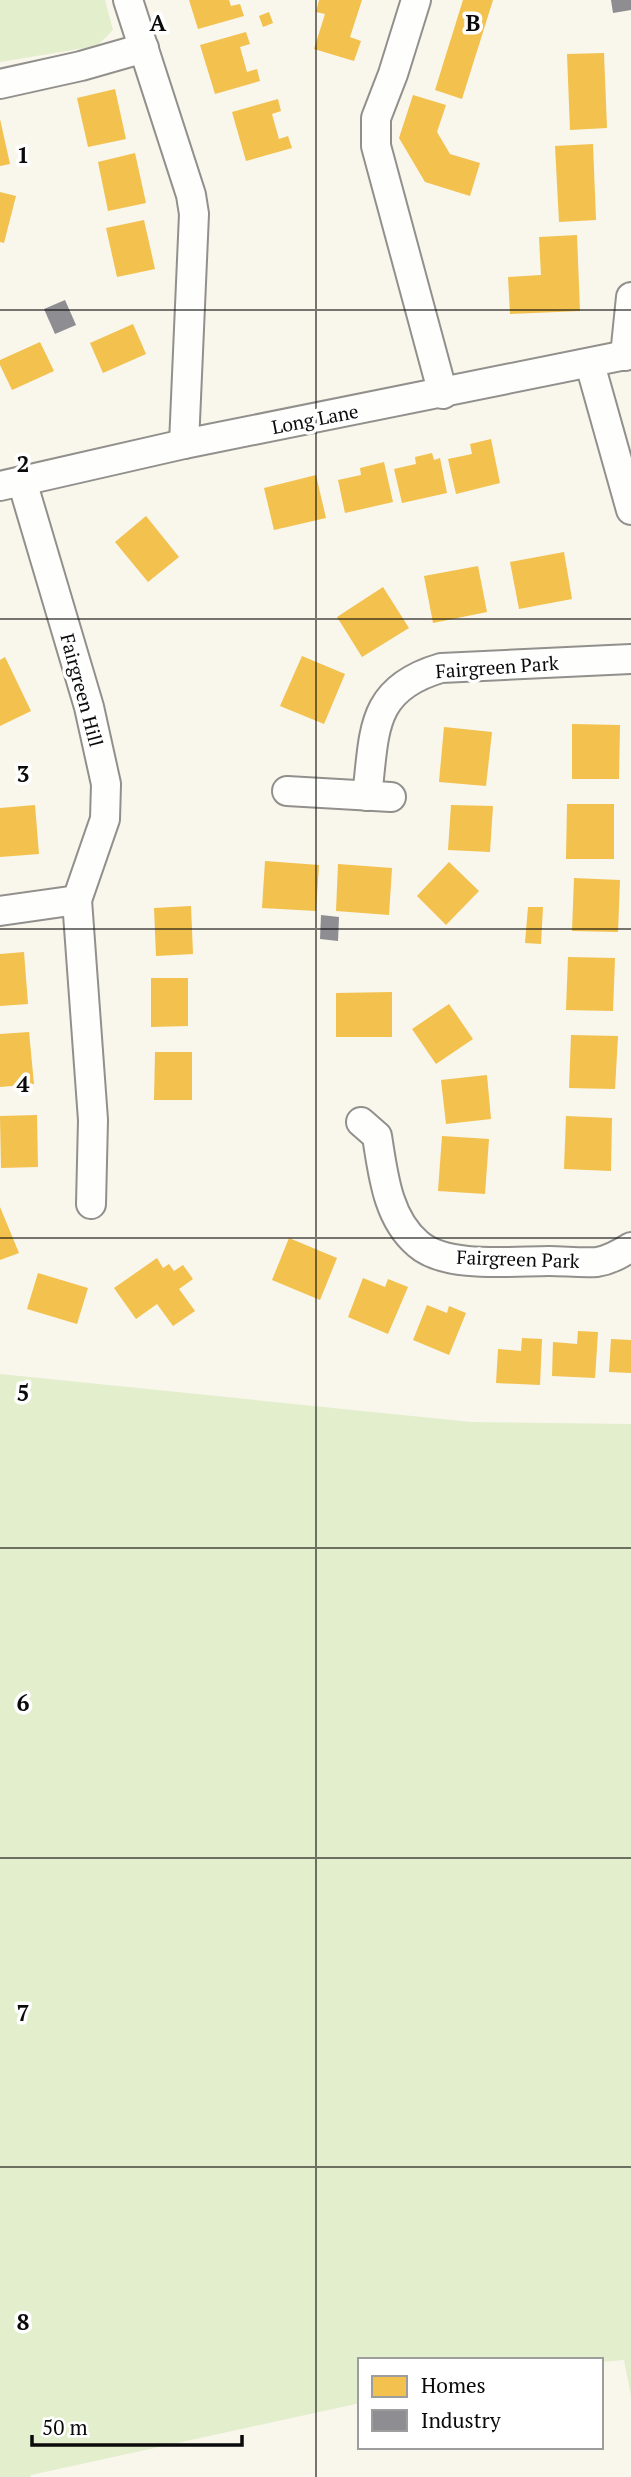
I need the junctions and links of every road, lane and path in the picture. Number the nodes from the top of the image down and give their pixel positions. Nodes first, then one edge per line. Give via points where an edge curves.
1 (128, 0) edge
2 (416, 0) edge
3 (144, 48) junction
4 (0, 84) edge
5 (631, 297) edge
6 (628, 355) edge
7 (590, 364) junction
8 (443, 394) junction
9 (184, 444) junction
10 (11, 483) edge
11 (631, 510) edge
12 (631, 659) edge
13 (287, 791) dead end
14 (77, 900) junction
15 (0, 911) edge
16 (361, 1122) dead end
17 (91, 1204) dead end
18 (631, 1247) edge

1 - 3 street
2 - 8 street via 376,118 376,146
3 - 4 street
3 - 9 street via 194,214
5 - 6 street
6 - 7 street, Long Lane
7 - 8 street, Long Lane
7 - 11 street
8 - 9 street, Long Lane
9 - 10 street, Long Lane
10 - 14 street, Fairgreen Hill via 89,707 106,784 105,819
12 - 13 street, Fairgreen Park via 441,668 418,674 381,709 374,731 379,796
14 - 15 street
14 - 17 street, Fairgreen Hill via 93,1120
16 - 18 street, Fairgreen Park via 377,1136 382,1169 400,1224 419,1245 440,1256 479,1261 598,1262

